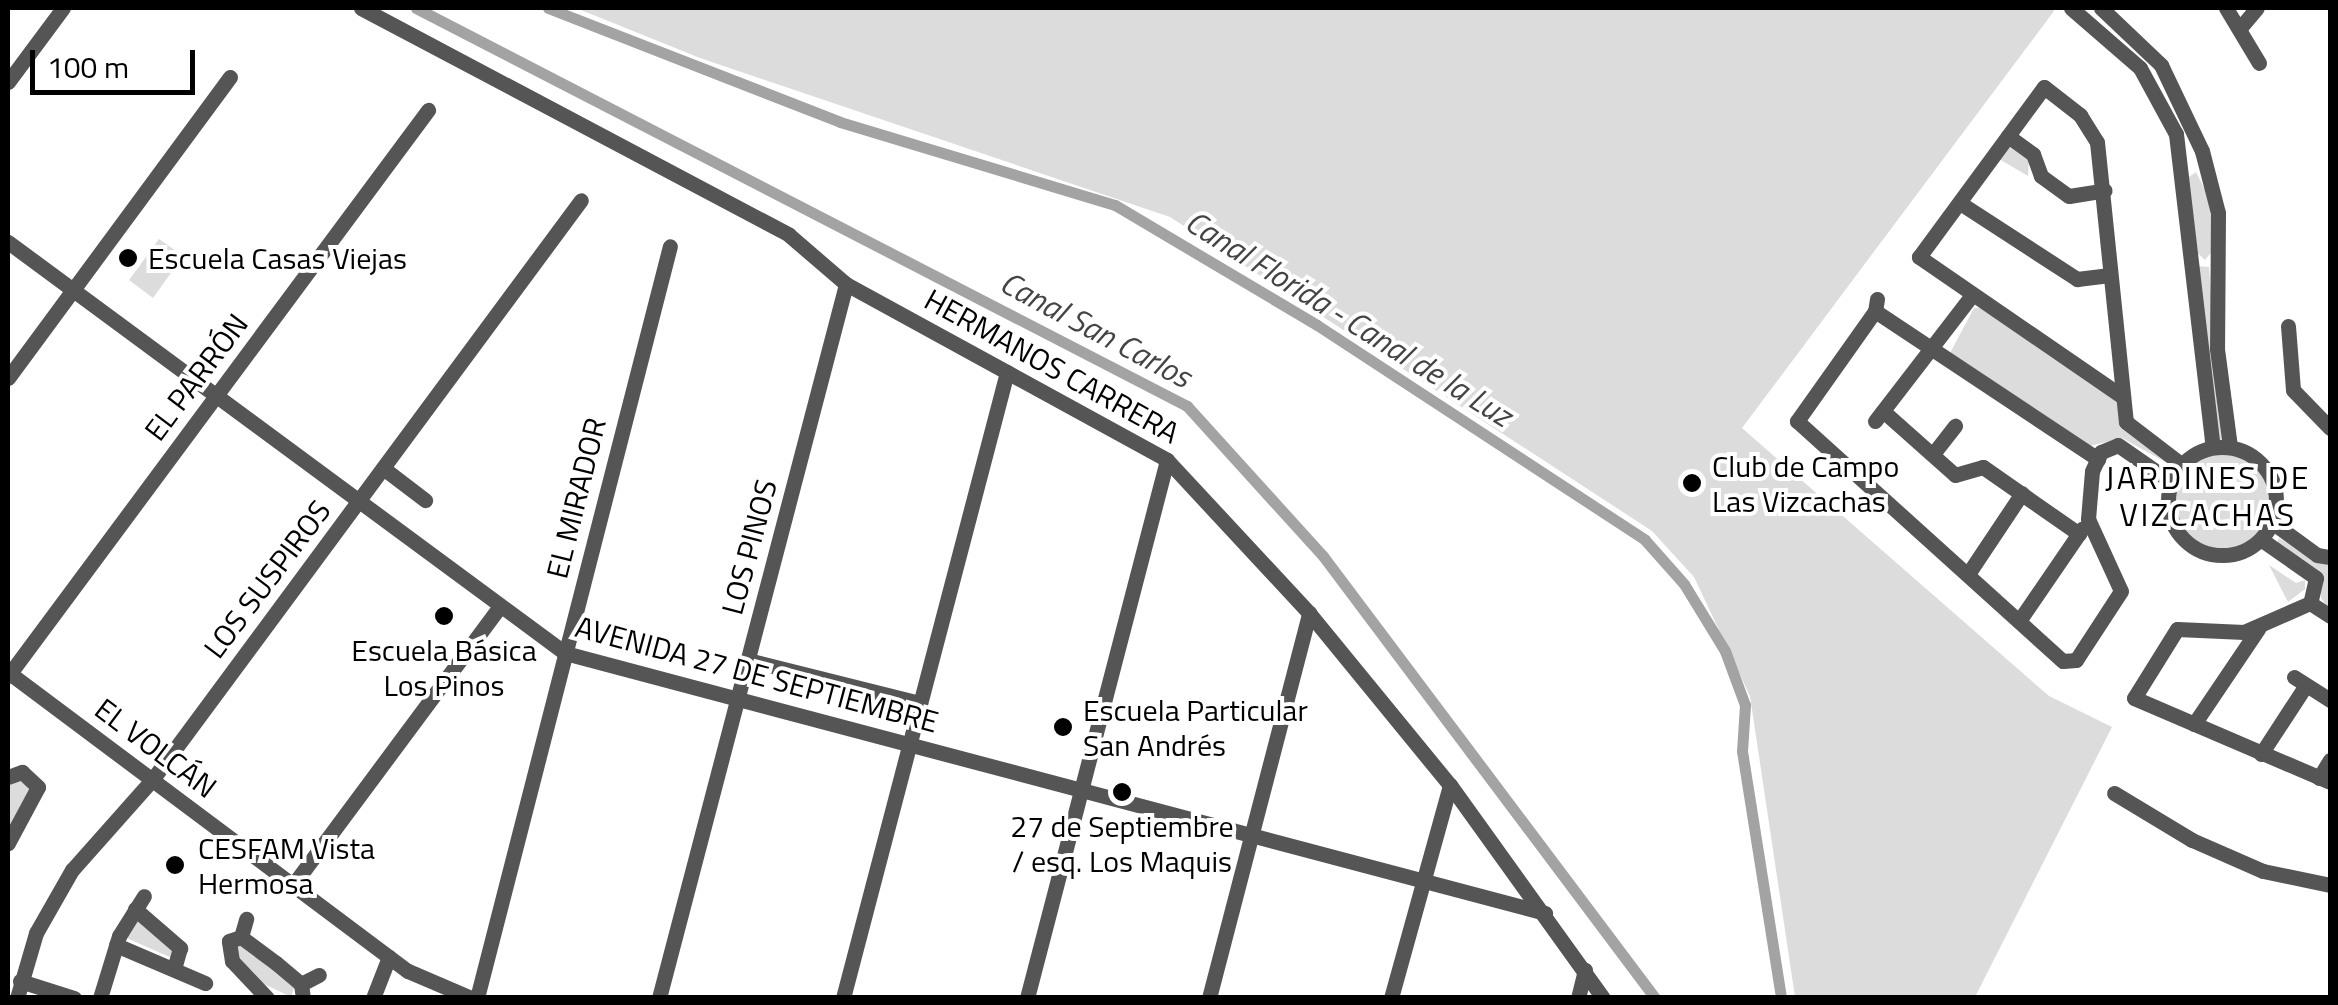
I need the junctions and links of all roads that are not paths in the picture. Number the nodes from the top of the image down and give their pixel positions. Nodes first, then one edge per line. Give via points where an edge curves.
1 (63, 8) edge
2 (361, 8) edge
3 (2101, 8) edge
4 (2226, 8) edge
5 (2258, 8) edge
6 (2081, 10) edge
7 (2240, 28) junction
8 (2258, 63) dead end
9 (230, 78) dead end
10 (8, 82) edge
11 (428, 110) dead end
12 (2008, 136) junction
13 (2184, 169) junction
14 (2206, 169) junction
15 (2105, 190) junction
16 (580, 200) dead end
17 (1960, 203) junction
18 (8, 242) edge
19 (670, 246) dead end
20 (2188, 251) junction
21 (2216, 262) junction
22 (2110, 275) junction
23 (846, 284) junction
24 (72, 290) junction
25 (1972, 295) junction
26 (2288, 326) dead end
27 (1936, 351) junction
28 (1007, 372) junction
29 (8, 378) edge
30 (2120, 394) junction
31 (215, 396) junction
32 (2330, 398) edge
33 (2320, 413) junction
34 (1955, 426) dead end
35 (2330, 428) edge
36 (2213, 447) junction
37 (2230, 447) junction
38 (1933, 454) junction
39 (2098, 459) junction
40 (1167, 460) junction
41 (2182, 464) junction
42 (383, 468) junction
43 (2170, 481) junction
44 (2022, 493) junction
45 (425, 500) dead end
46 (358, 503) junction
47 (2273, 523) junction
48 (2084, 526) junction
49 (2262, 540) junction
50 (2330, 557) edge
51 (1968, 574) junction
52 (2310, 603) junction
53 (499, 608) junction
54 (1309, 613) junction
55 (2330, 616) edge
56 (2020, 620) junction
57 (2258, 628) junction
58 (565, 653) junction
59 (748, 660) junction
60 (8, 674) edge
61 (738, 700) junction
62 (2330, 700) edge
63 (919, 702) junction
64 (2194, 724) junction
65 (908, 744) junction
66 (24, 754) dead end
67 (2261, 754) junction
68 (2330, 760) edge
69 (12, 774) edge
70 (152, 780) junction
71 (2325, 780) edge
72 (1450, 785) junction
73 (1080, 789) junction
74 (2114, 793) dead end
75 (1252, 834) junction
76 (8, 843) edge
77 (1424, 878) junction
78 (293, 885) junction
79 (2330, 886) edge
80 (1545, 913) junction
81 (246, 919) dead end
82 (241, 937) junction
83 (116, 945) junction
84 (389, 957) junction
85 (174, 969) junction
86 (1584, 970) junction
87 (319, 975) dead end
88 (205, 983) dead end
89 (18, 989) edge
90 (302, 991) edge
91 (256, 994) edge
92 (74, 998) edge
93 (100, 998) edge
94 (373, 998) edge
95 (474, 998) edge
96 (659, 998) edge
97 (843, 998) edge
98 (1028, 998) edge
99 (1209, 998) edge
100 (1391, 998) edge
101 (1578, 998) edge
102 (1603, 998) edge

1 - 10 street
2 - 23 street, HERMANOS CARRERA via 790,235
3 - 14 street via 2136,36 2172,82
4 - 7 street
5 - 7 street
6 - 13 street via 2152,84
7 - 8 street
9 - 24 street
11 - 31 street, EL PARRÓN
12 - 15 street via 2069,196
12 - 15 street via 2044,87 2091,129
12 - 17 street
13 - 14 street via 2194,162
13 - 20 street
14 - 21 street via 2218,214
15 - 22 street
16 - 42 street, LOS SUSPIROS
17 - 22 street via 2076,279
17 - 25 street via 1919,257
18 - 24 street, AVENIDA 27 DE SEPTIEMBRE
19 - 58 street, EL MIRADOR
20 - 21 street via 2197,266
20 - 36 street
21 - 37 street via 2217,349
22 - 30 street
23 - 28 street, HERMANOS CARRERA
23 - 59 street, LOS PINOS
24 - 29 street
24 - 31 street, AVENIDA 27 DE SEPTIEMBRE
25 - 27 street
25 - 30 street
26 - 33 street via 2293,390
27 - 38 street via 1879,416
27 - 39 street
27 - 51 street via 1876,305 1797,421
28 - 40 street, HERMANOS CARRERA
28 - 63 street
30 - 41 street via 2130,427
31 - 46 street, AVENIDA 27 DE SEPTIEMBRE
31 - 60 street, EL PARRÓN
32 - 33 street
33 - 35 street
34 - 38 street
36 - 37 street
36 - 41 street
37 - 47 street via 2270,475
38 - 44 street via 1951,482 1984,467
39 - 43 street via 2118,445
39 - 48 street
40 - 54 street, HERMANOS CARRERA
40 - 73 street
41 - 43 street
42 - 45 street
42 - 46 street, LOS SUSPIROS
43 - 49 street via 2169,515 2191,546 2228,556
44 - 48 street
44 - 51 street
46 - 53 street, AVENIDA 27 DE SEPTIEMBRE
46 - 70 street, LOS SUSPIROS
47 - 49 street
47 - 50 street
48 - 56 street
48 - 56 street via 2121,588 2086,645 2067,664
49 - 52 street via 2316,578
51 - 56 street
52 - 55 street
52 - 57 street
53 - 58 street, AVENIDA 27 DE SEPTIEMBRE
53 - 78 street
54 - 72 street, HERMANOS CARRERA
54 - 75 street
57 - 64 street
57 - 64 street via 2182,628 2170,635 2134,698
58 - 61 street, AVENIDA 27 DE SEPTIEMBRE
58 - 95 street, EL MIRADOR
59 - 61 street, LOS PINOS
59 - 63 street
60 - 70 street, EL VOLCÁN
61 - 65 street, AVENIDA 27 DE SEPTIEMBRE
61 - 96 street, LOS PINOS
62 - 67 street via 2300,681
63 - 65 street
64 - 67 street
65 - 73 street, AVENIDA 27 DE SEPTIEMBRE
65 - 97 street
66 - 69 street
67 - 71 street
68 - 71 street
69 - 76 street via 38,787
70 - 78 street, EL VOLCÁN
70 - 89 street, LOS SUSPIROS via 60,888
72 - 77 street
72 - 80 street, HERMANOS CARRERA
73 - 75 street, AVENIDA 27 DE SEPTIEMBRE
73 - 98 street
74 - 79 street via 2192,840 2264,871
75 - 77 street, AVENIDA 27 DE SEPTIEMBRE
75 - 99 street
77 - 80 street, AVENIDA 27 DE SEPTIEMBRE
77 - 100 street
78 - 84 street, EL VOLCÁN
80 - 86 street, HERMANOS CARRERA
81 - 82 street
82 - 90 street
82 - 91 street via 229,941 227,952
83 - 85 street
83 - 85 street via 139,903 180,948
83 - 93 street
84 - 94 street
84 - 95 street, EL VOLCÁN via 426,982
85 - 88 street
86 - 101 street
86 - 102 street, HERMANOS CARRERA
87 - 90 street
89 - 92 street

